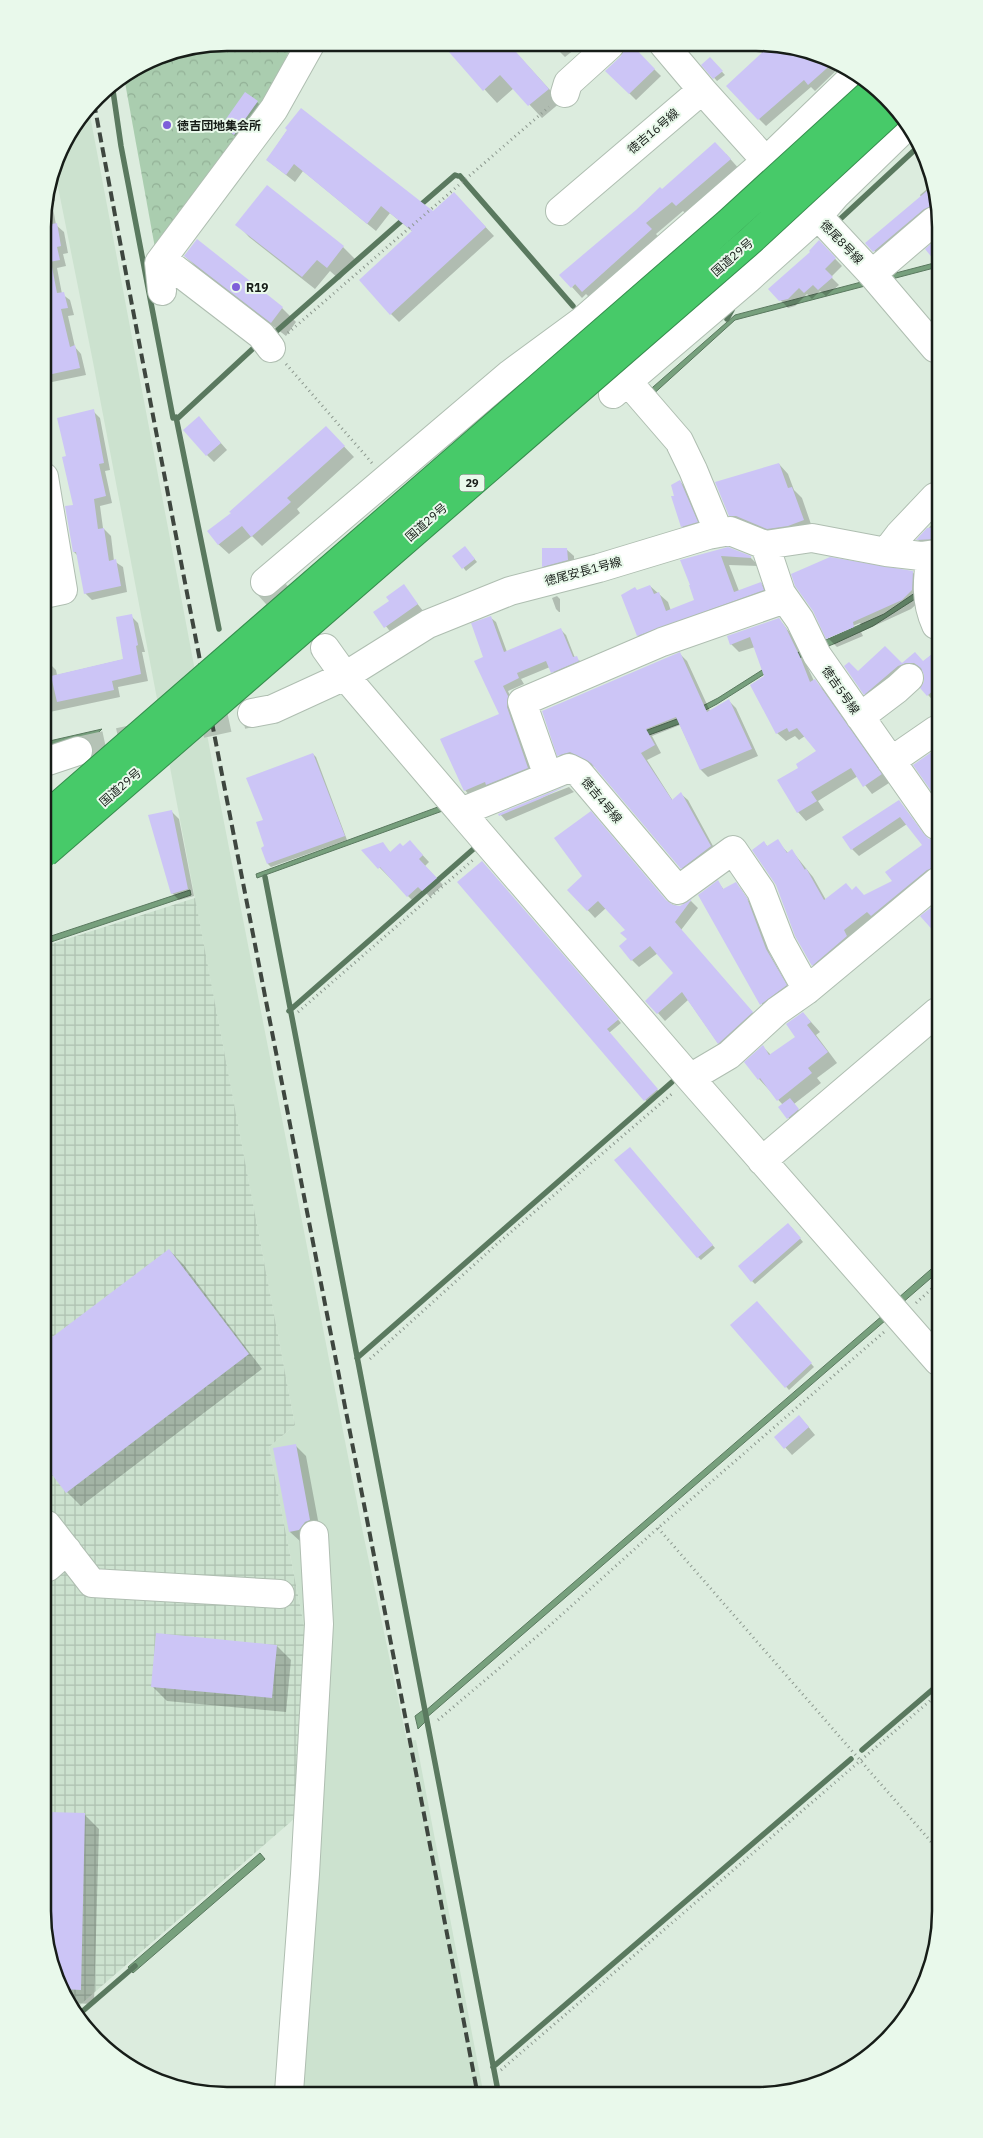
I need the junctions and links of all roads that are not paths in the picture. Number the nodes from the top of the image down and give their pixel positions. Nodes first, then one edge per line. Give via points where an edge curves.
1 (603, 51) edge
2 (669, 51) edge
3 (306, 52) edge
4 (850, 79) edge
5 (702, 90) junction
6 (870, 93) edge
7 (565, 94) road end
8 (889, 112) edge
9 (902, 130) edge
10 (766, 161) junction
11 (560, 211) dead end
12 (818, 216) junction
13 (932, 223) edge
14 (162, 259) junction
15 (872, 274) junction
16 (162, 290) dead end
17 (932, 344) edge
18 (271, 348) road end
19 (932, 500) edge
20 (52, 524) edge
21 (718, 534) junction
22 (765, 545) junction
23 (886, 552) junction
24 (932, 554) edge
25 (932, 560) edge
26 (265, 582) dead end
27 (52, 592) edge
28 (785, 599) junction
29 (932, 615) edge
30 (325, 648) tunnel mouth
31 (345, 676) junction
32 (909, 678) dead end
33 (252, 713) tunnel mouth
34 (860, 717) junction
35 (932, 733) edge
36 (78, 750) tunnel mouth
37 (52, 760) edge
38 (891, 761) junction
39 (548, 776) junction
40 (52, 811) edge
41 (461, 812) junction
42 (932, 819) edge
43 (52, 846) edge
44 (932, 886) edge
45 (806, 990) junction
46 (932, 1017) edge
47 (690, 1078) junction
48 (762, 1161) junction
49 (931, 1353) edge
50 (314, 1535) dead end
51 (51, 1539) edge
52 (57, 1559) edge
53 (280, 1594) dead end
54 (289, 2087) edge

1 - 7 street via 568,83
2 - 5 street
3 - 14 street via 274,108
4 - 10 street
5 - 10 street
5 - 11 street, 徳吉16号線
6 - 40 highway, 29, bridge via 728,223
8 - 43 highway, 国道29号 / 29, bridge via 750,241
9 - 12 street via 836,194
10 - 26 street via 582,321 510,374
12 - 15 street, 徳尾8号線
12 - 21 street via 621,388 678,441
13 - 15 street, 徳尾8号線
14 - 16 street via 159,263
14 - 18 street via 261,335
15 - 17 street
19 - 23 street
20 - 27 street via 63,590
21 - 22 street, 徳尾安長1号線 via 730,532
21 - 31 street, 徳尾安長1号線 via 510,591 428,624
22 - 23 street, 徳尾安長1号線 via 812,538
22 - 28 street, 徳吉5号線
23 - 24 street, 徳尾安長1号線
25 - 29 street via 926,591
28 - 34 street, 徳吉5号線 via 800,620 816,655
28 - 39 street via 662,642 522,702
30 - 31 street
31 - 33 street, 徳尾安長1号線 via 273,709
31 - 41 street
32 - 34 street
34 - 38 street, 徳吉5号線
35 - 38 street
36 - 37 street
38 - 42 street, 徳吉5号線
39 - 41 street, 徳吉4号線
39 - 45 street, 徳吉4号線 via 569,768 579,773 678,890 732,850 761,890 781,943
41 - 47 street
44 - 45 street
45 - 47 street via 777,1011 729,1055
46 - 48 street
47 - 48 street
48 - 49 street
50 - 54 street via 319,1624
51 - 52 street
52 - 53 street via 92,1583

